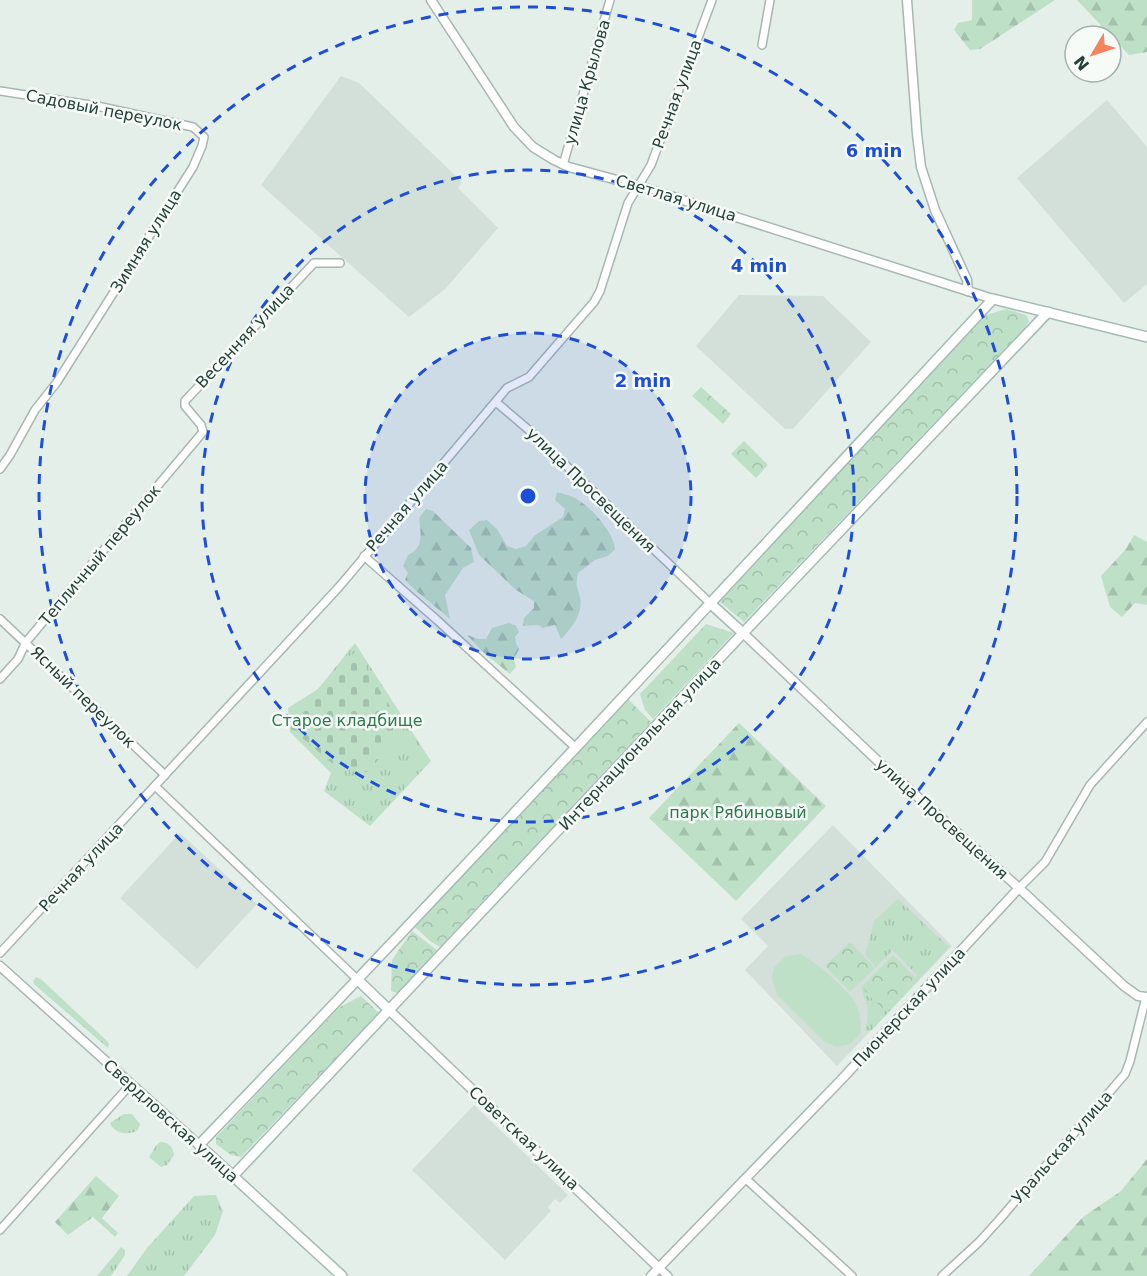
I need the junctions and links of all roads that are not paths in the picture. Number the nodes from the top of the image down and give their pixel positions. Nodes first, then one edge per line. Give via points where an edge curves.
1 (431, 0) edge
2 (610, 0) edge
3 (712, 0) edge
4 (770, 0) edge
5 (907, 0) edge
6 (762, 45) dead end
7 (0, 91) edge
8 (204, 137) joint
9 (563, 165) junction
10 (639, 186) junction
11 (340, 262) dead end
12 (968, 291) junction
13 (993, 299) junction
14 (1048, 312) junction
15 (1147, 337) edge
16 (496, 402) junction
17 (203, 432) joint
18 (0, 469) edge
19 (364, 556) junction
20 (711, 604) junction
21 (0, 618) edge
22 (743, 633) junction
23 (26, 642) junction
24 (0, 679) edge
25 (1147, 722) edge
26 (576, 748) junction
27 (165, 775) junction
28 (156, 786) junction
29 (1019, 888) junction
30 (0, 953) edge
31 (0, 966) edge
32 (358, 980) junction
33 (1147, 997) edge
34 (389, 1010) junction
35 (131, 1084) junction
36 (199, 1145) junction
37 (233, 1176) junction
38 (746, 1179) junction
39 (0, 1230) edge
40 (659, 1268) junction
41 (342, 1276) edge
42 (651, 1276) edge
43 (668, 1276) edge
44 (852, 1276) edge
45 (942, 1276) edge

1 - 9 street, Светлая улица via 514,127 533,147
2 - 9 street, улица Крылова
3 - 10 street, Речная улица via 651,165
4 - 6 street
5 - 12 street via 921,167
7 - 8 street, Садовый переулок via 97,106 193,127
8 - 18 street, Зимняя улица via 193,167
9 - 10 street, Светлая улица
10 - 12 street, Светлая улица
10 - 16 street, Речная улица via 628,203 594,302 529,377 507,388
11 - 17 street, Весенняя улица via 314,263 185,401
12 - 13 street, Светлая улица
13 - 14 main road
13 - 20 main road
14 - 15 main road
14 - 22 main road, Интернациональная улица
16 - 19 street, Речная улица
16 - 20 street, улица Просвещения
17 - 23 street, Тепличный переулок
19 - 26 street
19 - 27 street, Речная улица
20 - 22 main road
20 - 26 main road
21 - 23 street, Ясный переулок
22 - 29 street, улица Просвещения
22 - 34 main road, Интернациональная улица
23 - 24 street, Тепличный переулок via 18,659
23 - 27 street, Ясный переулок
25 - 29 street, Пионерская улица via 1090,785 1045,862
26 - 32 main road
27 - 28 street, Речная улица
28 - 30 street, Речная улица
28 - 32 street
29 - 33 street, улица Просвещения via 1124,986
29 - 38 street, Пионерская улица
31 - 35 street, Свердловская улица
32 - 34 main road
32 - 36 main road
33 - 45 street, Уральская улица via 1125,1074 999,1220
34 - 37 main road, Интернациональная улица
34 - 40 street, Советская улица
35 - 36 street, Свердловская улица
35 - 39 street
36 - 37 main road, Свердловская улица
37 - 41 main road, Свердловская улица
38 - 40 street, Пионерская улица
38 - 44 street
40 - 42 street, Пионерская улица
40 - 43 street

